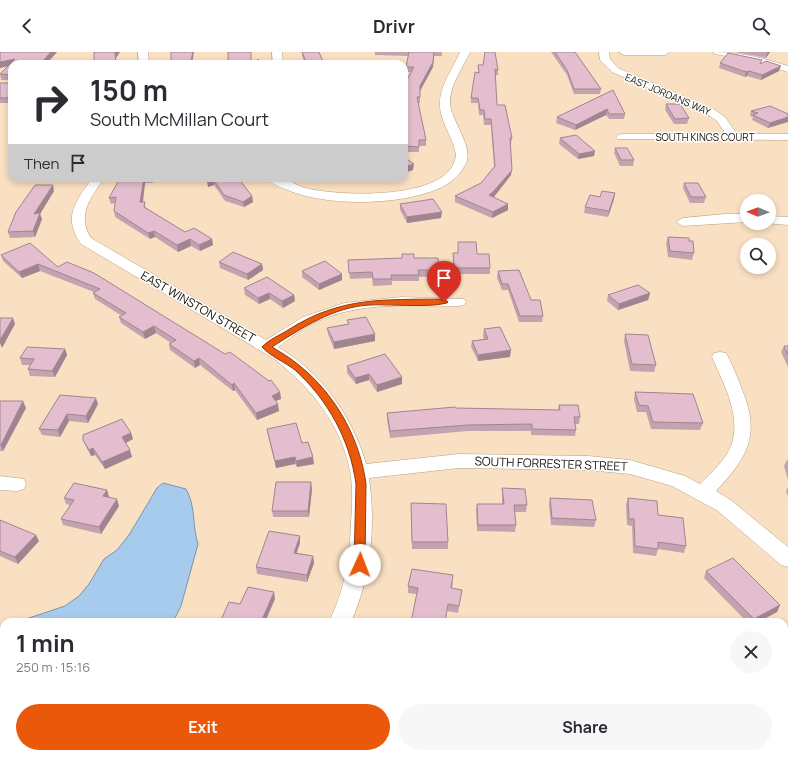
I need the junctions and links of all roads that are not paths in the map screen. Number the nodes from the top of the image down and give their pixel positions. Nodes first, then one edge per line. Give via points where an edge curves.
1 (465, 52) edge
2 (604, 52) edge
3 (624, 52) edge
4 (665, 52) edge
5 (718, 52) edge
6 (788, 70) edge
7 (622, 137) dead end
8 (788, 137) edge
9 (734, 138) junction
10 (96, 182) edge
11 (281, 182) edge
12 (740, 218) edge
13 (776, 220) edge
14 (788, 221) edge
15 (683, 222) dead end
16 (459, 302) dead end
17 (267, 347) junction
18 (720, 357) dead end
19 (359, 472) junction
20 (703, 493) junction
21 (788, 559) edge
22 (342, 618) edge

1 - 11 street via 449,81 444,103 447,119 462,156 456,171 450,177 410,194 358,197 307,193
2 - 9 street, EAST JORDANS WAY via 604,60 614,70 717,115
3 - 4 street
5 - 6 street via 753,58
7 - 9 street, SOUTH KINGS COURT
8 - 9 street, SOUTH KINGS COURT
10 - 17 street, EAST WINSTON STREET via 78,214 78,229 86,241
12 - 15 street
13 - 14 street
16 - 17 street via 384,302 338,309 309,320
17 - 19 street, EAST WINSTON STREET via 297,367 326,398 350,439
18 - 20 street via 741,410 742,435 740,447 734,458
19 - 20 street, SOUTH FORRESTER STREET via 459,461 609,464 654,472
19 - 22 street, EAST WINSTON STREET via 362,497 360,565 350,602
20 - 21 street, SOUTH FORRESTER STREET via 725,506

